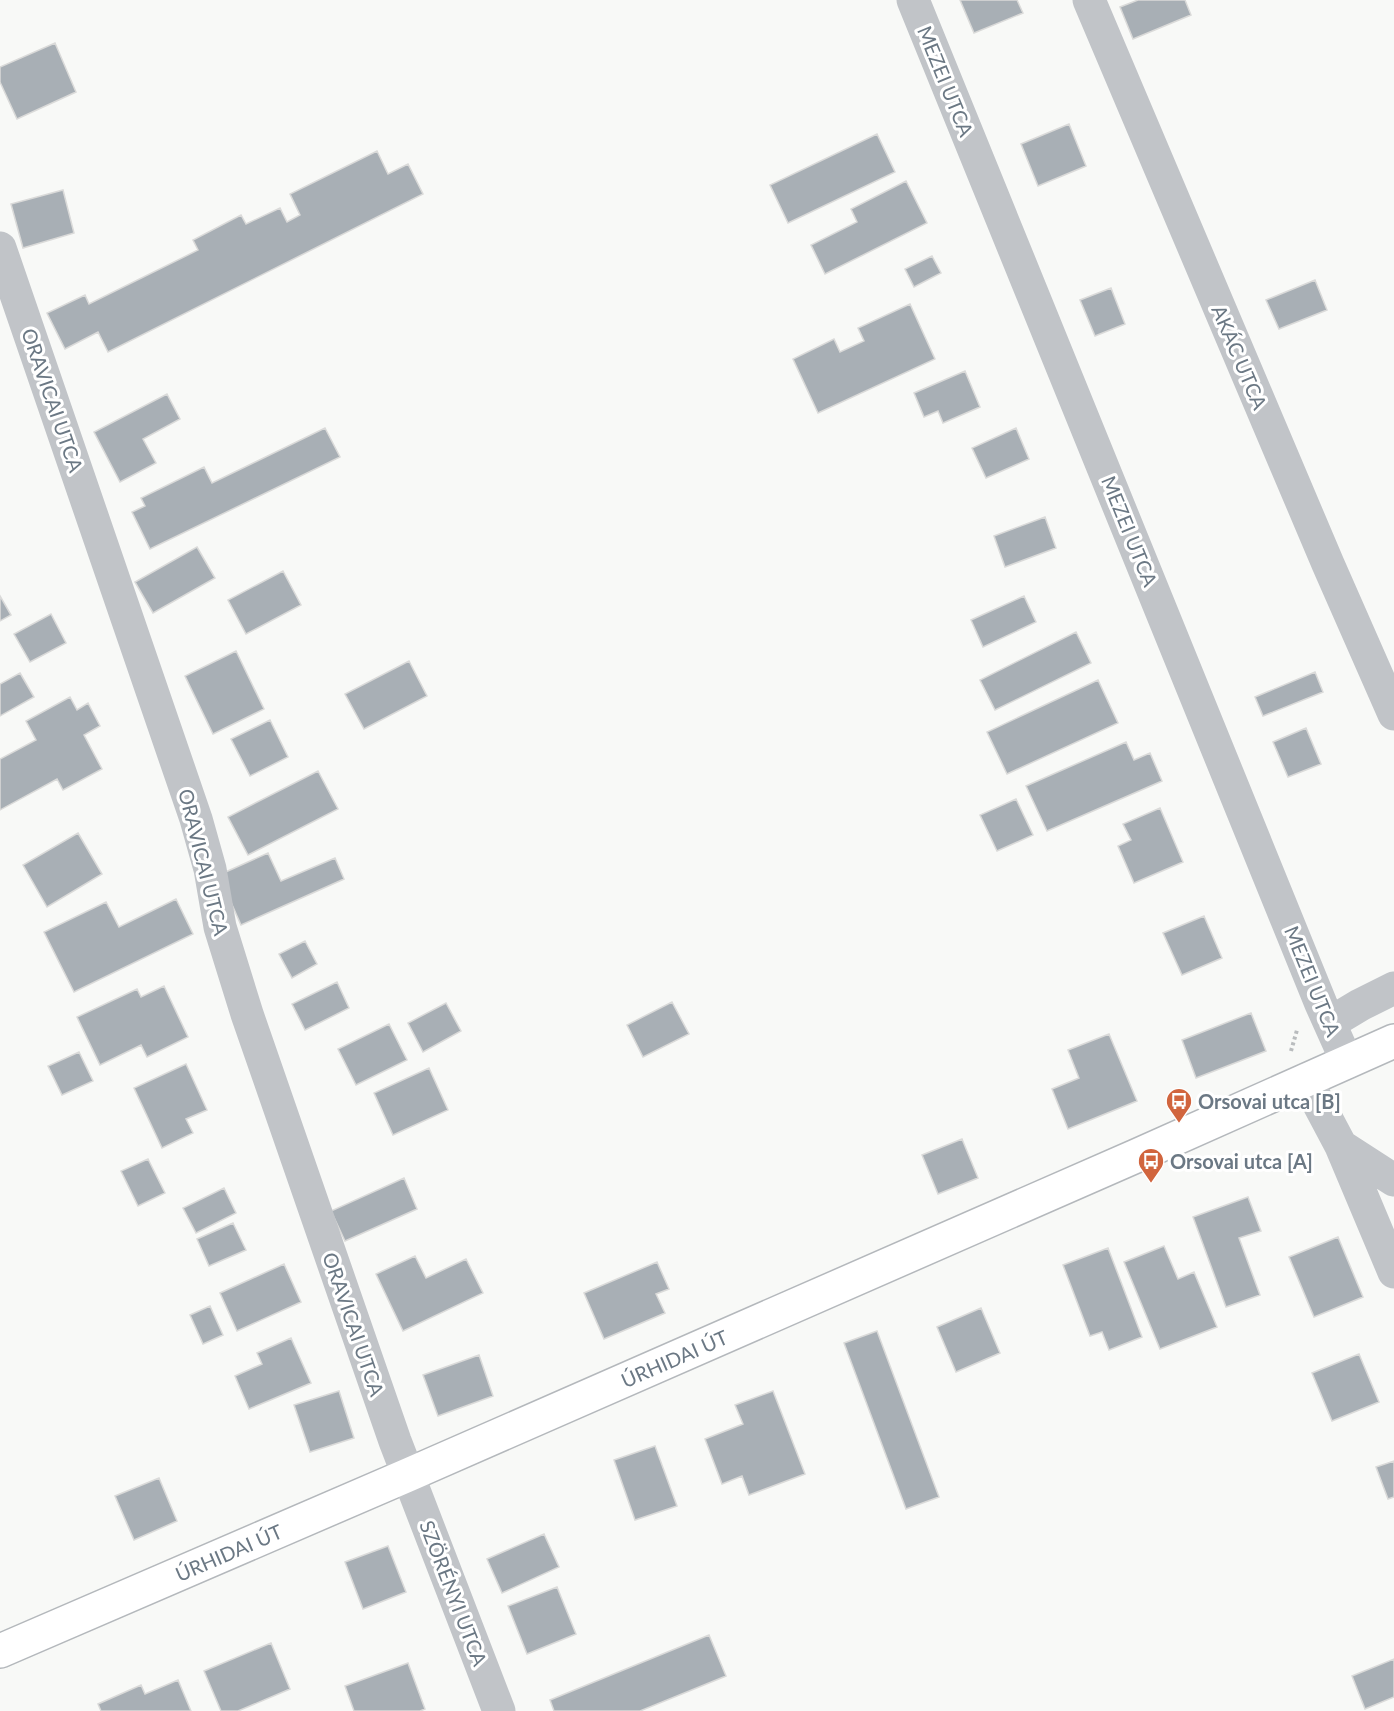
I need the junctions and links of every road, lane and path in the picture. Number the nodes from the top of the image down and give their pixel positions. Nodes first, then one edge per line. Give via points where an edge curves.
1 (913, 0) edge
2 (1089, 0) edge
3 (0, 248) edge
4 (1394, 714) edge
5 (1394, 988) edge
6 (1326, 1013) junction
7 (1394, 1041) edge
8 (1347, 1062) junction
9 (1298, 1068) junction
10 (1341, 1146) junction
11 (1394, 1180) edge
12 (1394, 1272) edge
13 (408, 1475) junction
14 (0, 1651) edge
15 (499, 1711) edge

1 - 6 street, MEZEI UTCA
2 - 4 street, AKÁC UTCA
3 - 13 street, ORAVICAI UTCA via 196,819 220,927 247,1014
5 - 6 street via 1360,1005
6 - 8 street, MEZEI UTCA
6 - 9 path via 1300,1020
7 - 8 main road, ÚRHIDAI ÚT
8 - 9 main road, ÚRHIDAI ÚT
9 - 10 street
9 - 13 main road, ÚRHIDAI ÚT
10 - 11 street
10 - 12 street
13 - 14 main road, ÚRHIDAI ÚT
13 - 15 street, SZÖRÉNYI UTCA

